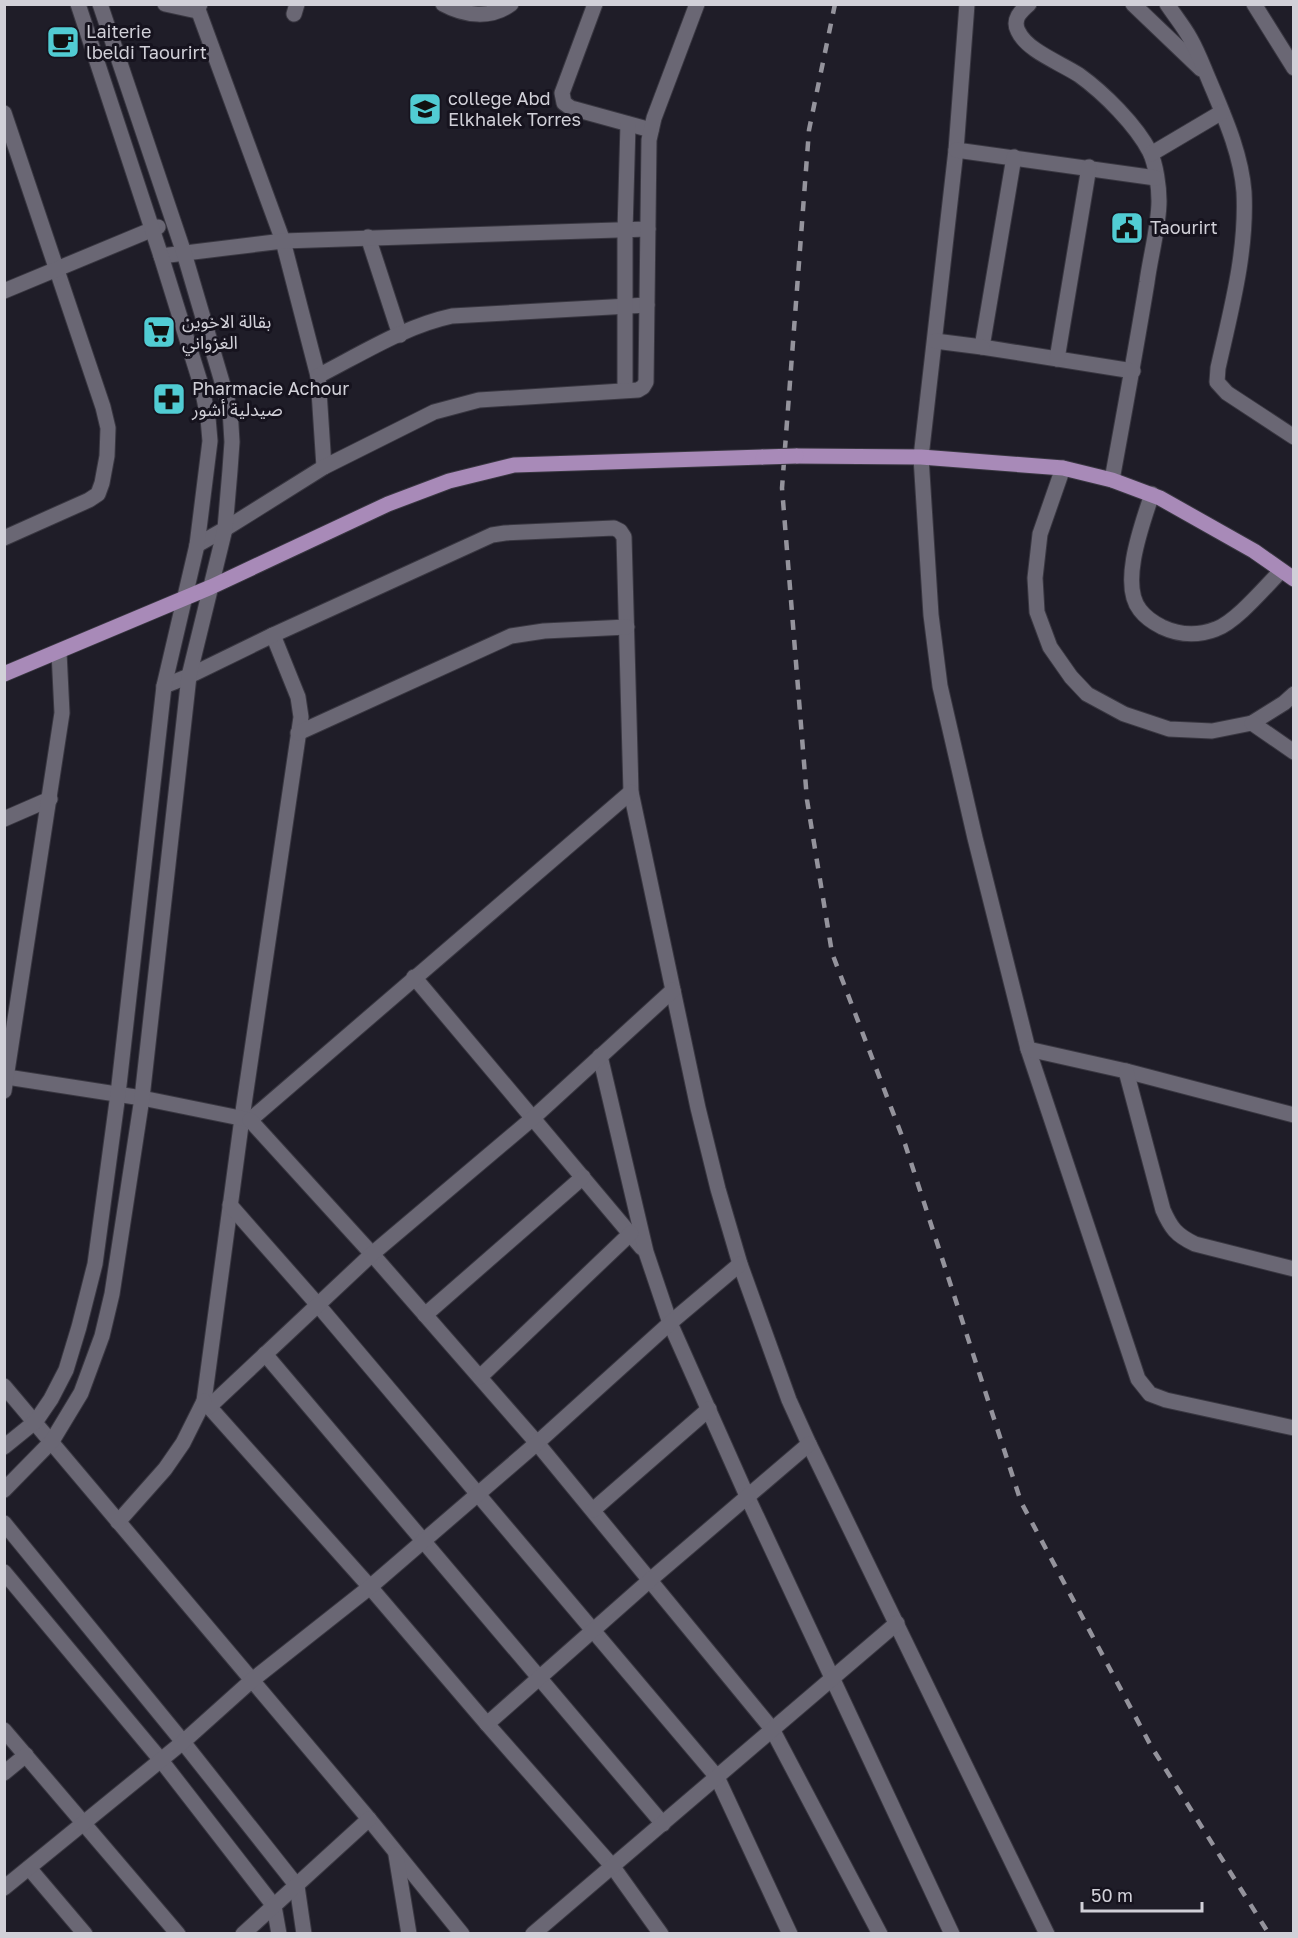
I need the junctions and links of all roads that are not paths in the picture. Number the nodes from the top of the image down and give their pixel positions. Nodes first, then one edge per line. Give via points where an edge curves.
1 (78, 4) edge
2 (100, 4) edge
3 (165, 4) edge
4 (443, 4) edge
5 (511, 4) edge
6 (594, 4) edge
7 (698, 4) edge
8 (967, 4) edge
9 (1029, 4) edge
10 (1133, 4) edge
11 (1167, 4) edge
12 (1254, 4) edge
13 (198, 7) edge
14 (1291, 59) edge
15 (1206, 73) junction
16 (1222, 112) junction
17 (4, 113) edge
18 (628, 124) junction
19 (651, 130) junction
20 (956, 150) junction
21 (1151, 154) junction
22 (1014, 158) junction
23 (1089, 167) junction
24 (1156, 178) junction
25 (172, 221) junction
26 (648, 229) junction
27 (151, 230) junction
28 (625, 231) junction
29 (368, 237) junction
30 (283, 241) junction
31 (184, 253) junction
32 (161, 256) junction
33 (57, 269) junction
34 (4, 291) edge
35 (647, 305) junction
36 (624, 307) junction
37 (400, 335) junction
38 (935, 341) junction
39 (982, 347) junction
40 (1057, 359) junction
41 (1133, 371) junction
42 (318, 376) junction
43 (625, 390) junction
44 (1293, 437) edge
45 (921, 458) junction
46 (324, 467) junction
47 (1063, 468) junction
48 (1112, 480) junction
49 (1152, 494) junction
50 (225, 530) junction
51 (4, 538) edge
52 (196, 545) junction
53 (1287, 575) edge
54 (211, 587) junction
55 (183, 599) junction
56 (627, 627) junction
57 (273, 635) junction
58 (58, 652) junction
59 (4, 674) edge
60 (189, 676) junction
61 (164, 686) junction
62 (1293, 694) edge
63 (1252, 723) junction
64 (298, 733) junction
65 (1293, 752) edge
66 (631, 792) junction
67 (50, 799) junction
68 (4, 819) edge
69 (414, 977) junction
70 (673, 990) junction
71 (1028, 1049) junction
72 (600, 1056) junction
73 (1126, 1071) junction
74 (6, 1084) edge
75 (118, 1094) junction
76 (142, 1098) junction
77 (1293, 1115) edge
78 (533, 1118) junction
79 (246, 1119) junction
80 (583, 1177) junction
81 (230, 1205) junction
82 (631, 1233) junction
83 (646, 1252) junction
84 (372, 1254) junction
85 (740, 1264) junction
86 (1293, 1269) edge
87 (318, 1305) junction
88 (425, 1315) junction
89 (670, 1323) junction
90 (265, 1354) junction
91 (480, 1377) junction
92 (4, 1386) edge
93 (206, 1404) junction
94 (708, 1409) junction
95 (36, 1421) junction
96 (1293, 1428) edge
97 (52, 1441) junction
98 (537, 1443) junction
99 (809, 1444) junction
100 (4, 1447) edge
101 (4, 1490) edge
102 (477, 1494) junction
103 (747, 1496) junction
104 (593, 1510) junction
105 (118, 1522) junction
106 (4, 1523) edge
107 (424, 1540) junction
108 (4, 1572) edge
109 (650, 1580) junction
110 (370, 1587) junction
111 (897, 1623) junction
112 (592, 1630) junction
113 (539, 1678) junction
114 (833, 1678) junction
115 (251, 1681) junction
116 (487, 1724) junction
117 (772, 1730) junction
118 (4, 1731) edge
119 (183, 1742) junction
120 (26, 1755) junction
121 (160, 1759) junction
122 (4, 1773) edge
123 (717, 1777) junction
124 (369, 1819) junction
125 (83, 1822) junction
126 (663, 1824) junction
127 (395, 1852) junction
128 (613, 1867) junction
129 (29, 1868) junction
130 (297, 1886) junction
131 (4, 1888) edge
132 (274, 1906) junction
133 (85, 1934) edge
134 (178, 1934) edge
135 (243, 1934) edge
136 (279, 1934) edge
137 (304, 1934) edge
138 (409, 1934) edge
139 (462, 1934) edge
140 (533, 1934) edge
141 (661, 1934) edge
142 (790, 1934) edge
143 (880, 1934) edge
144 (952, 1934) edge
145 (1047, 1934) edge

1 - 27 street
2 - 25 street
3 - 13 street
4 - 5 street via 455,11 483,15
6 - 18 street via 562,93 564,103
7 - 19 street
8 - 20 street
9 - 21 street via 1016,21 1018,33 1026,43 1102,92
10 - 15 street
11 - 15 street via 1189,35
12 - 14 street
13 - 30 street
15 - 16 street
16 - 21 street
16 - 44 street via 1239,156 1244,192 1239,269 1218,382 1227,393
17 - 33 street
18 - 19 street
18 - 28 street
19 - 26 street
20 - 22 street
20 - 38 street
21 - 24 street
22 - 23 street
22 - 39 street
23 - 24 street
23 - 40 street
24 - 41 street via 1159,201
25 - 27 street
25 - 31 street
26 - 28 street
26 - 35 street
27 - 32 street
27 - 33 street
28 - 29 street
28 - 36 street
29 - 30 street
29 - 37 street
30 - 31 street
30 - 42 street
31 - 32 street
31 - 50 street via 230,409 232,442
32 - 52 street via 208,418 210,441
33 - 34 street
33 - 51 street via 108,428 102,483 98,494 89,500
35 - 36 street
35 - 43 street via 646,382 638,390
36 - 37 street via 452,315
36 - 43 street
37 - 42 street
38 - 39 street
38 - 45 street
39 - 40 street
40 - 41 street
41 - 48 street
42 - 46 street
43 - 46 street via 479,400 451,406
45 - 47 main road
45 - 54 main road, bridge via 796,456 514,465 449,481 387,504
45 - 71 street via 931,615 940,686
46 - 50 street
47 - 48 main road
47 - 63 street via 1040,534 1035,578 1037,612 1050,647 1071,677 1087,694 1124,714 1169,729 1212,731
48 - 49 main road
49 - 53 main road via 1233,539
49 - 53 street via 1132,569 1138,609 1152,622 1174,632 1197,634 1218,629
50 - 52 street
50 - 54 street
52 - 55 street
54 - 55 main road
54 - 60 street
55 - 58 main road
55 - 61 street
56 - 57 street via 624,537 614,528 492,535
56 - 64 street via 511,636
56 - 66 street
57 - 60 street
57 - 64 street via 300,706
58 - 59 main road
58 - 67 street via 62,713
60 - 61 street
60 - 76 street
61 - 75 street
62 - 63 street
63 - 65 street
64 - 79 street
66 - 69 street
66 - 70 street
67 - 68 street
67 - 74 street
69 - 78 street
69 - 79 street
70 - 72 street
70 - 85 street via 698,1108
71 - 73 street
71 - 96 street via 1138,1380 1150,1394 1166,1400
72 - 78 street
72 - 83 street
73 - 77 street
73 - 86 street via 1170,1226 1194,1244
74 - 75 street
75 - 76 street
75 - 95 street via 94,1264 79,1327 66,1370
76 - 79 street
76 - 97 street via 102,1336 81,1393
78 - 80 street
78 - 84 street
79 - 81 street
79 - 84 street
80 - 82 street
80 - 88 street
81 - 87 street
81 - 93 street
82 - 83 street
82 - 91 street
83 - 89 street
84 - 87 street
84 - 88 street
85 - 89 street
85 - 99 street
87 - 90 street
87 - 102 street
88 - 91 street
89 - 94 street
89 - 98 street
90 - 93 street
90 - 107 street
91 - 98 street
92 - 95 street
93 - 105 street via 165,1468
93 - 110 street
94 - 103 street
94 - 104 street
95 - 97 street
95 - 100 street
97 - 101 street
97 - 105 street
98 - 102 street
98 - 104 street
99 - 103 street
99 - 111 street
102 - 107 street
102 - 112 street
103 - 109 street
103 - 114 street
104 - 109 street
105 - 115 street
106 - 119 street
107 - 110 street
107 - 113 street
108 - 121 street
109 - 112 street
109 - 117 street
110 - 115 street
110 - 116 street
111 - 114 street
111 - 145 street
112 - 113 street
112 - 123 street
113 - 116 street
113 - 126 street
114 - 117 street
114 - 144 street
115 - 119 street
115 - 124 street
116 - 128 street
117 - 123 street
117 - 143 street
118 - 120 street
119 - 121 street
119 - 130 street
120 - 122 street
120 - 125 street
121 - 125 street
121 - 132 street
123 - 126 street
123 - 142 street
124 - 127 street
124 - 130 street
125 - 129 street
125 - 134 street
126 - 128 street
127 - 138 street
127 - 139 street
128 - 140 street
128 - 141 street
129 - 131 street
129 - 133 street
130 - 132 street
130 - 137 street
132 - 135 street
132 - 136 street

